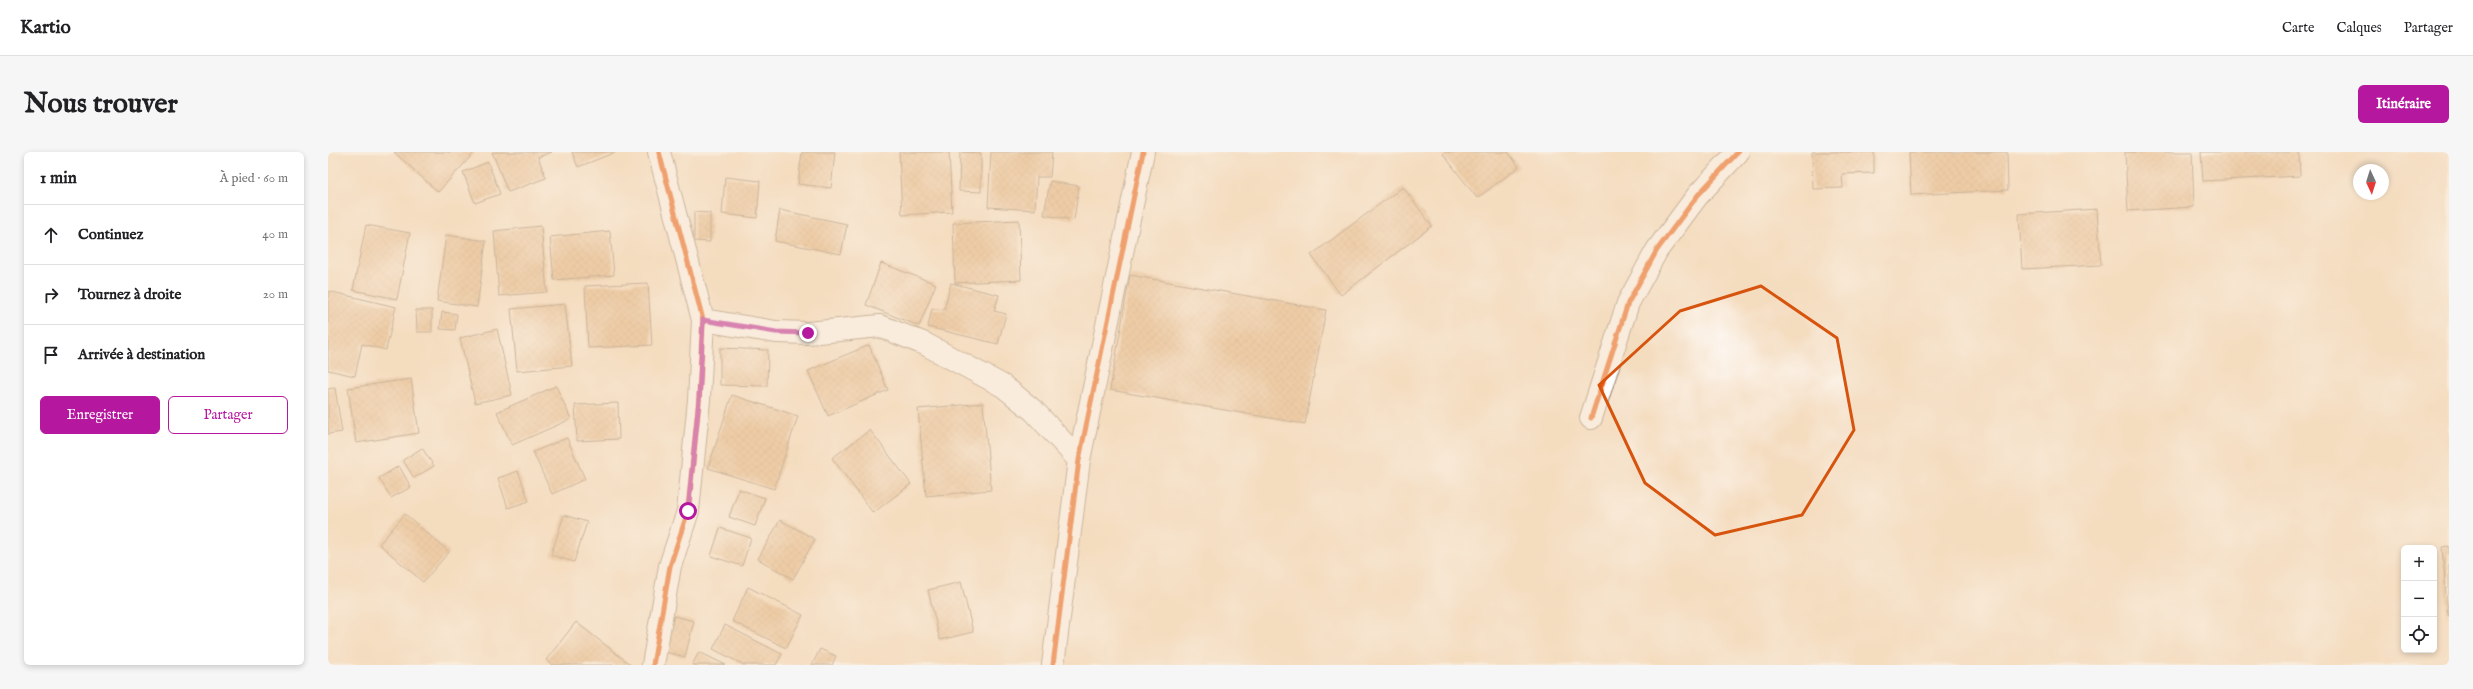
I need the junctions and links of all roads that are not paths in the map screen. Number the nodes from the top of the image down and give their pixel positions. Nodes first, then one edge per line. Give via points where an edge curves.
1 (659, 152) edge
2 (1143, 152) edge
3 (1738, 152) edge
4 (703, 320) junction
5 (1591, 418) dead end
6 (1079, 460) junction
7 (653, 665) edge
8 (1053, 665) edge

1 - 4 street
2 - 6 street
3 - 5 street via 1698,195 1657,250 1628,303
4 - 6 street via 776,332 808,333 880,326 925,344 1003,386 1034,412
4 - 7 street via 699,400 688,511 670,566
6 - 8 street

